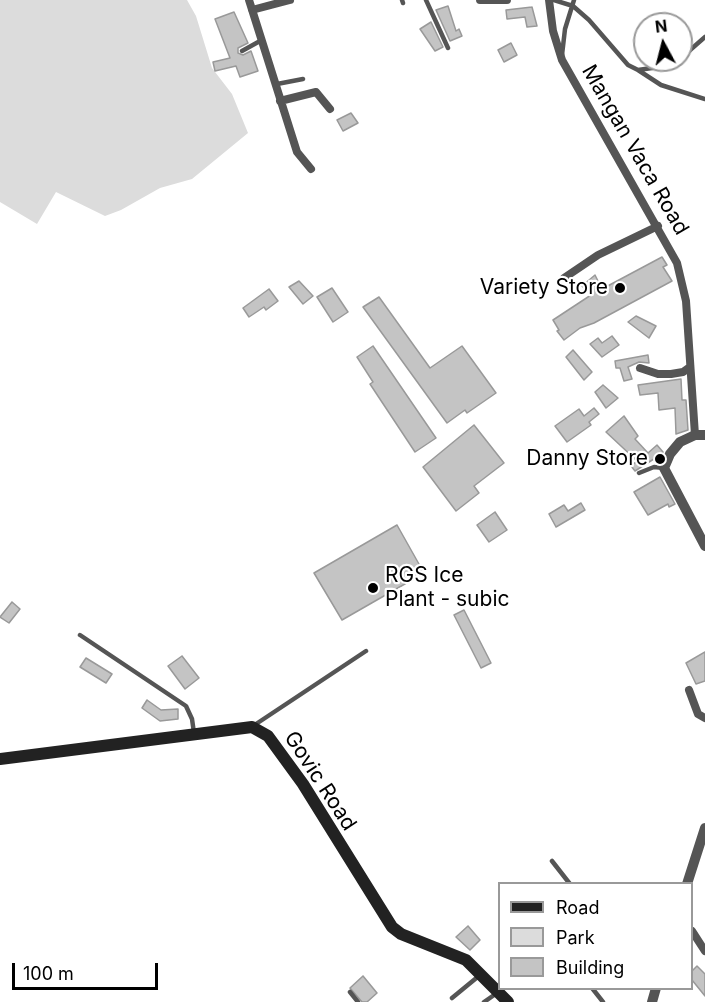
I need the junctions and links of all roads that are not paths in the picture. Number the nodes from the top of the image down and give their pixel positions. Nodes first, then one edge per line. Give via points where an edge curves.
1 (249, 0) edge
2 (290, 0) edge
3 (426, 0) edge
4 (480, 0) edge
5 (507, 0) edge
6 (549, 0) edge
7 (554, 0) edge
8 (574, 0) edge
9 (573, 6) junction
10 (252, 10) junction
11 (705, 37) edge
12 (260, 41) junction
13 (448, 48) dead end
14 (693, 48) edge
15 (242, 51) dead end
16 (562, 60) junction
17 (633, 68) edge
18 (641, 72) edge
19 (303, 78) dead end
20 (277, 84) junction
21 (705, 99) edge
22 (280, 101) junction
23 (330, 109) dead end
24 (311, 169) dead end
25 (658, 226) junction
26 (564, 278) dead end
27 (690, 367) junction
28 (639, 368) dead end
29 (700, 435) edge
30 (664, 468) junction
31 (639, 473) dead end
32 (705, 546) edge
33 (80, 634) dead end
34 (366, 651) dead end
35 (689, 690) dead end
36 (705, 718) edge
37 (252, 727) junction
38 (194, 734) junction
39 (0, 759) edge
40 (705, 828) edge
41 (552, 861) dead end
42 (568, 882) edge
43 (688, 882) edge
44 (693, 933) edge
45 (705, 951) edge
46 (482, 974) junction
47 (593, 990) edge
48 (350, 992) dead end
49 (500, 992) junction
50 (452, 998) dead end
51 (358, 1002) edge
52 (484, 1002) edge
53 (508, 1002) edge
54 (603, 1002) edge

1 - 10 street
2 - 10 street
3 - 13 lane
4 - 5 street
6 - 16 street, Mangan Vaca Road
7 - 9 lane
8 - 9 lane
9 - 16 lane via 565,29
9 - 17 lane
10 - 12 street
11 - 14 lane
12 - 15 lane
12 - 20 street
16 - 25 street, Mangan Vaca Road
18 - 21 lane via 661,84
19 - 20 lane
20 - 22 street
22 - 23 street via 316,92
22 - 24 street via 297,152
25 - 26 street via 598,255
25 - 27 street, Mangan Vaca Road via 677,262 686,301
27 - 28 street via 671,374
27 - 29 street, Mangan Vaca Road
29 - 30 street, Mangan Vaca Road via 680,442
30 - 31 lane
30 - 32 street
33 - 38 lane via 186,706
34 - 37 lane
35 - 36 street via 698,714
37 - 38 main road, Govic Road
37 - 46 main road, Govic Road via 268,736 303,784 392,927 466,960
38 - 39 main road, Govic Road
40 - 43 street
41 - 42 lane
44 - 45 street
46 - 49 main road, Govic Road
46 - 50 lane
47 - 54 lane
48 - 51 lane
49 - 52 lane
49 - 53 main road, Govic Road

